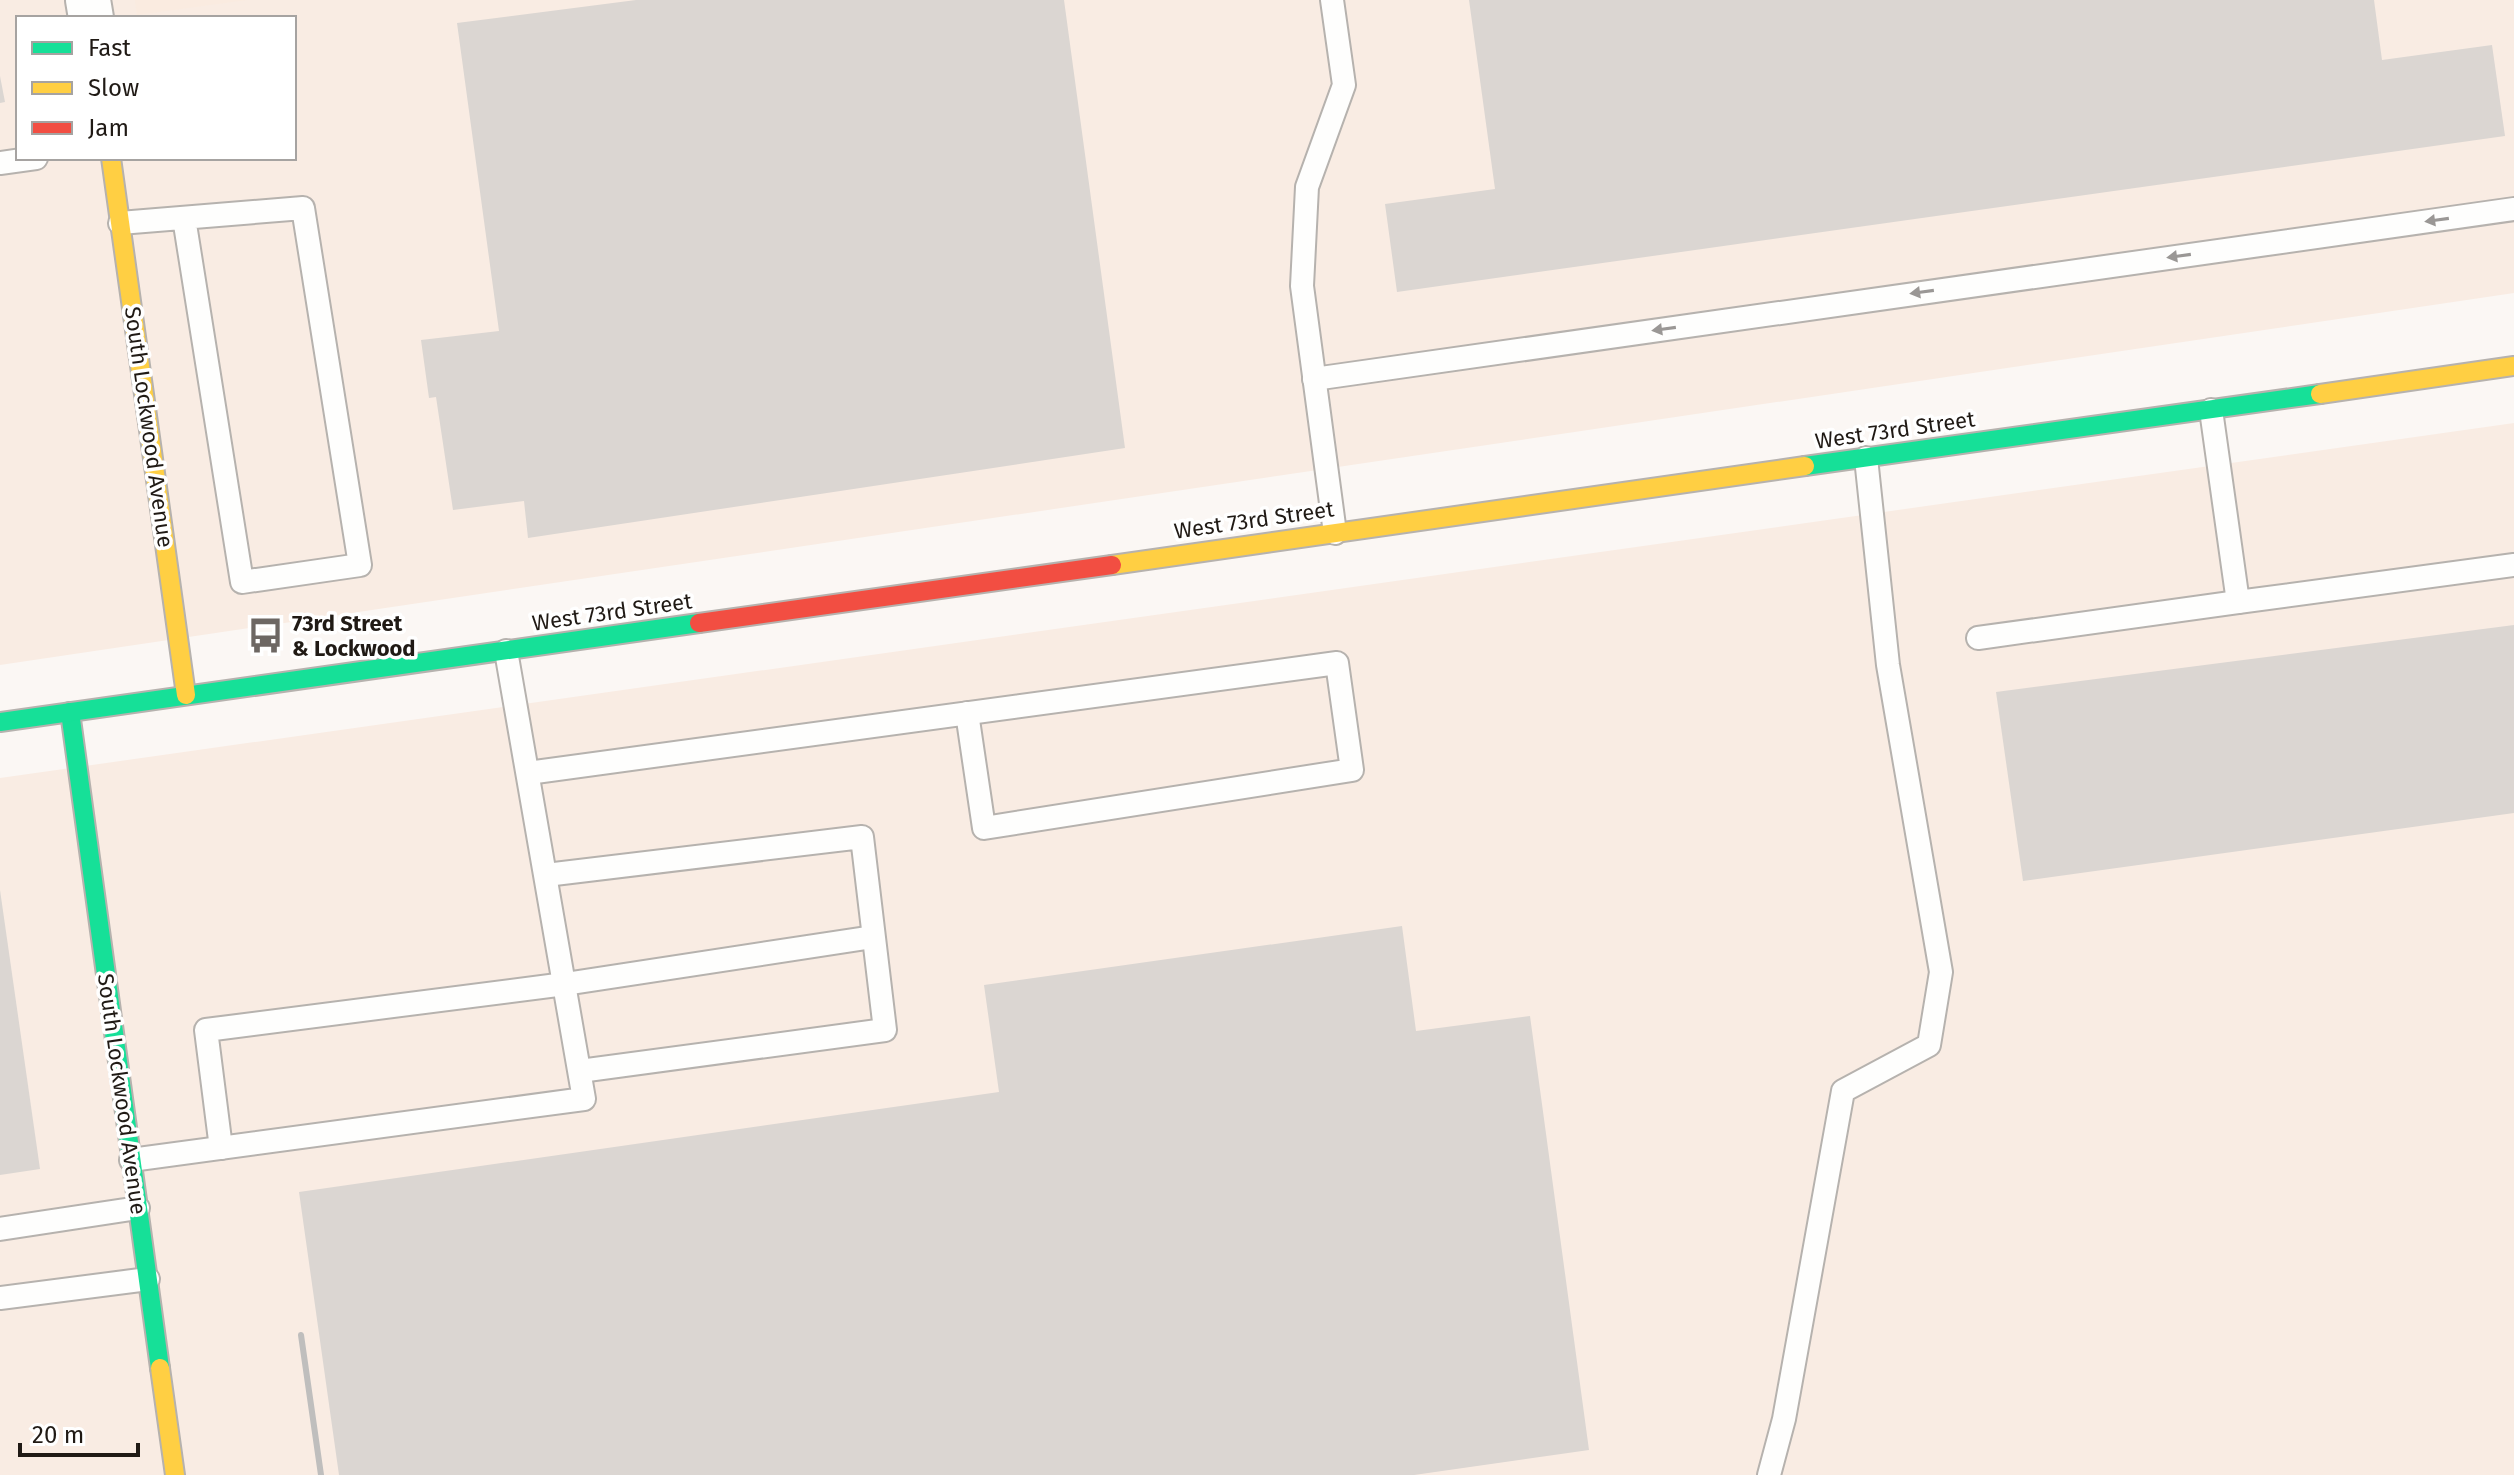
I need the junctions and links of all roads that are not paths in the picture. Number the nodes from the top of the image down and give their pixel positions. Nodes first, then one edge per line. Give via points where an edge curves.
1 (1332, 0) edge
2 (22, 160) edge
3 (111, 160) edge
4 (0, 163) edge
5 (2514, 209) edge
6 (184, 218) junction
7 (120, 223) junction
8 (2514, 366) edge
9 (1314, 379) junction
10 (2211, 410) junction
11 (1866, 458) junction
12 (1335, 533) junction
13 (2514, 565) edge
14 (2238, 602) junction
15 (1978, 638) dead end
16 (506, 651) junction
17 (186, 695) junction
18 (70, 712) junction
19 (967, 713) junction
20 (0, 722) edge
21 (528, 773) junction
22 (546, 875) junction
23 (873, 937) junction
24 (565, 984) junction
25 (580, 1071) junction
26 (221, 1148) junction
27 (131, 1160) junction
28 (138, 1208) junction
29 (0, 1229) edge
30 (148, 1279) junction
31 (0, 1298) edge
32 (175, 1475) edge
33 (1769, 1475) edge

1 - 9 lane via 1344,85 1307,187 1302,286
2 - 4 lane
3 - 7 street, South Lockwood Avenue
5 -> 9 lane
6 - 6 lane via 303,208 360,565 242,582
6 - 7 lane
7 - 17 street, South Lockwood Avenue
8 - 10 street, West 73rd Street
9 - 12 lane
10 - 11 street, West 73rd Street
10 - 14 lane
11 - 12 street, West 73rd Street
11 - 33 lane via 1888,665 1941,972 1929,1045 1843,1091 1784,1419
12 - 16 street, West 73rd Street
13 - 14 lane
14 - 15 lane
16 - 17 street, West 73rd Street
16 - 21 lane
17 - 18 street, West 73rd Street
18 - 20 street, West 73rd Street
18 - 27 street, South Lockwood Avenue
19 - 19 lane via 1337,663 1352,770 984,828
19 - 21 lane
21 - 22 lane
22 - 23 lane via 862,837
22 - 24 lane
23 - 24 lane
23 - 25 lane via 885,1030
24 - 25 lane
24 - 26 lane via 206,1030
25 - 26 lane via 584,1099
26 - 27 lane
27 - 28 street, South Lockwood Avenue
28 - 29 lane
28 - 30 street, South Lockwood Avenue
30 - 31 lane
30 - 32 street, South Lockwood Avenue

